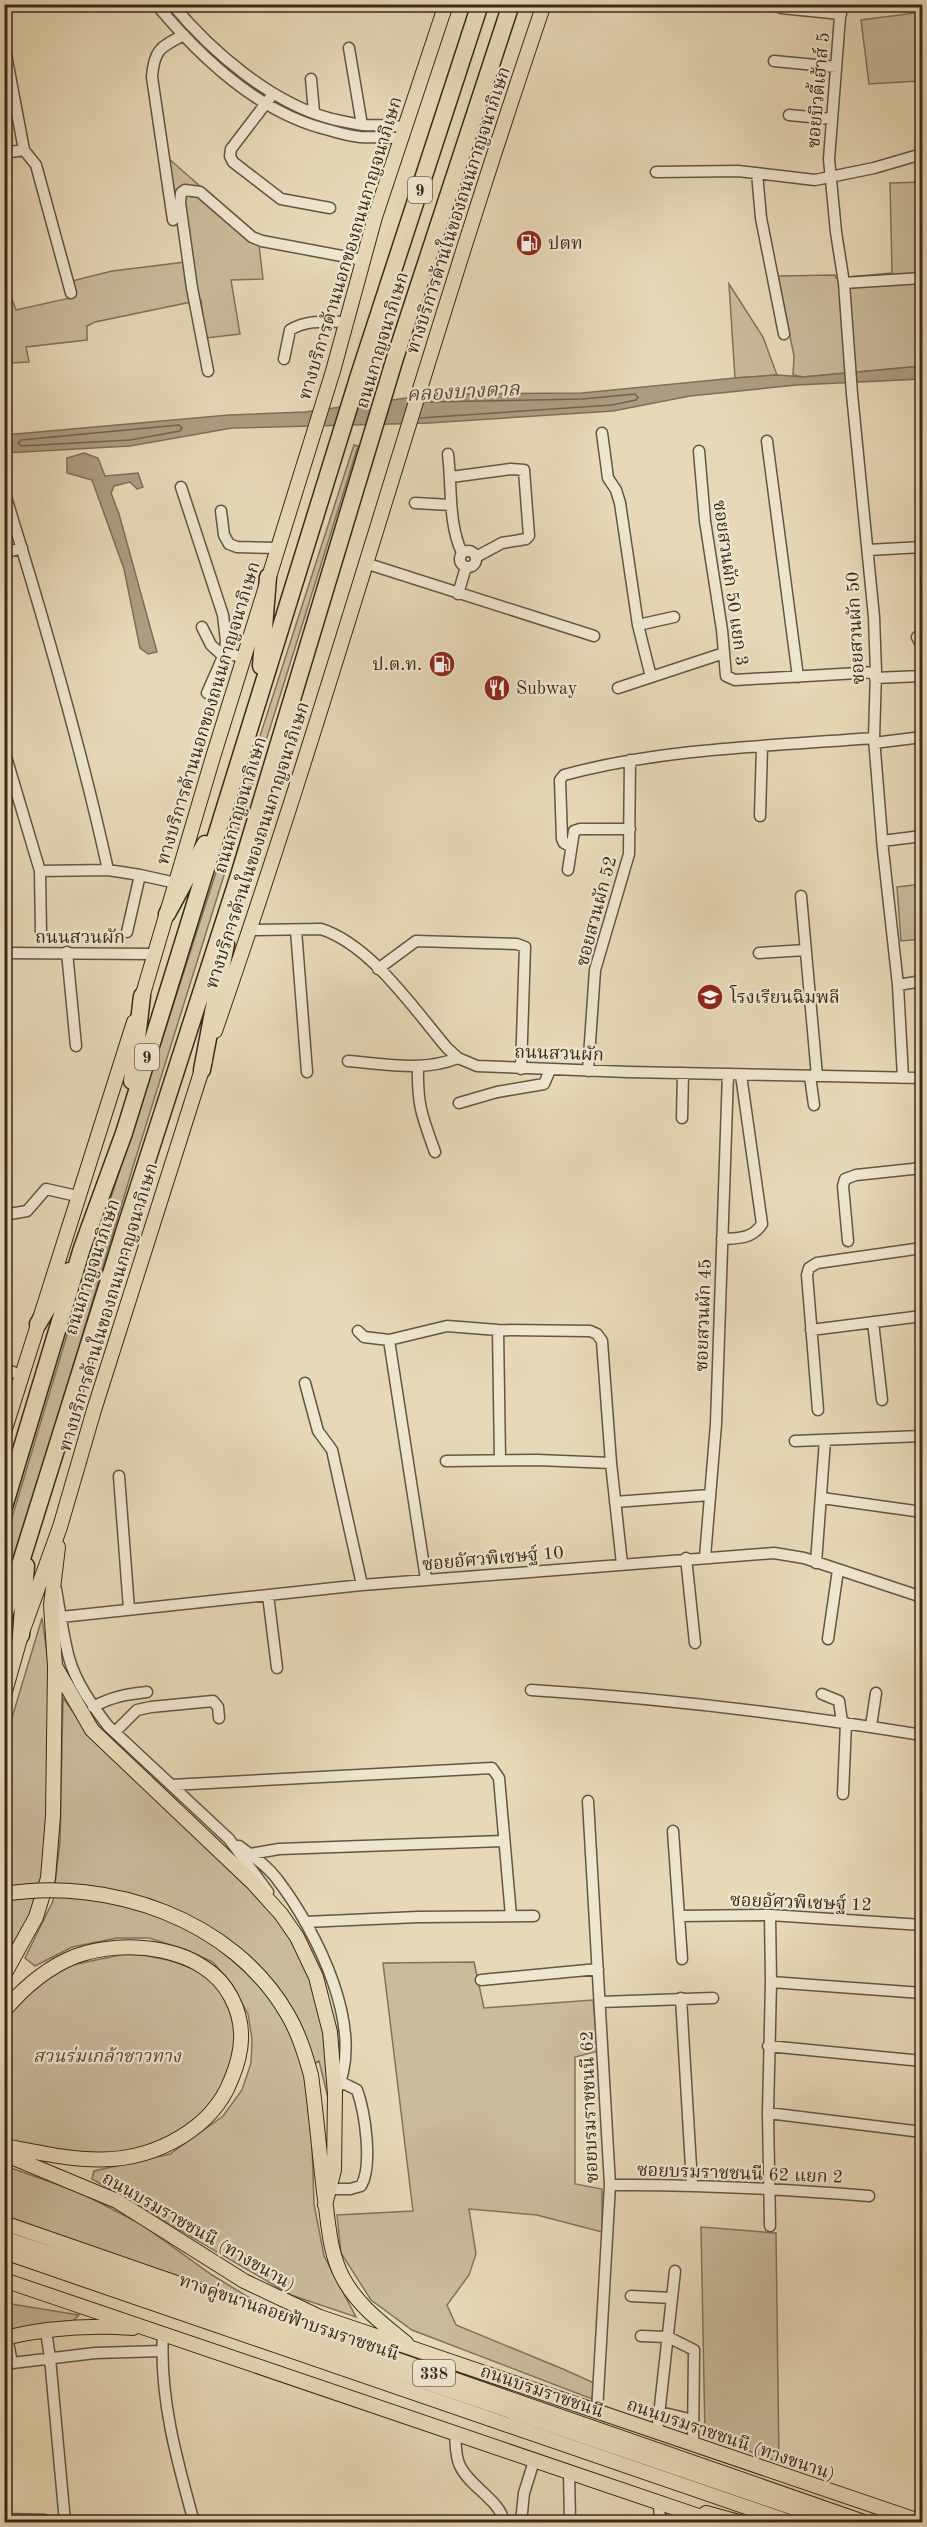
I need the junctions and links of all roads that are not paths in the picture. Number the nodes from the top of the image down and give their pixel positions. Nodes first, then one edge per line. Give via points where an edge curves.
1 (156, 4) edge
2 (172, 4) edge
3 (480, 4) edge
4 (511, 4) edge
5 (544, 4) edge
6 (445, 6) edge
7 (781, 8) dead end
8 (841, 9) edge
9 (184, 35) junction
10 (4, 44) edge
11 (349, 48) dead end
12 (6, 62) edge
13 (774, 62) dead end
14 (836, 68) junction
15 (251, 78) junction
16 (311, 79) dead end
17 (243, 87) junction
18 (273, 92) junction
19 (267, 103) junction
20 (314, 112) junction
21 (789, 115) dead end
22 (831, 119) junction
23 (362, 125) junction
24 (403, 134) junction
25 (24, 150) junction
26 (4, 153) edge
27 (922, 154) edge
28 (656, 172) dead end
29 (757, 173) junction
30 (831, 178) junction
31 (330, 208) dead end
32 (173, 220) dead end
33 (363, 260) junction
34 (922, 278) edge
35 (844, 283) junction
36 (71, 293) dead end
37 (347, 322) junction
38 (784, 334) dead end
39 (284, 359) dead end
40 (208, 371) dead end
41 (602, 433) dead end
42 (767, 441) dead end
43 (699, 451) dead end
44 (448, 454) dead end
45 (451, 477) junction
46 (181, 487) dead end
47 (4, 491) edge
48 (415, 503) dead end
49 (451, 505) junction
50 (221, 511) dead end
51 (922, 547) edge
52 (22, 548) junction
53 (277, 548) junction
54 (868, 550) junction
55 (4, 553) edge
56 (462, 553) junction
57 (476, 556) junction
58 (365, 563) junction
59 (466, 567) junction
60 (268, 578) junction
61 (458, 594) junction
62 (674, 617) dead end
63 (638, 625) junction
64 (202, 627) dead end
65 (594, 636) dead end
66 (723, 653) junction
67 (224, 654) junction
68 (243, 658) junction
69 (875, 675) junction
70 (651, 676) junction
71 (922, 676) edge
72 (798, 677) junction
73 (618, 688) dead end
74 (207, 693) dead end
75 (258, 697) junction
76 (922, 737) edge
77 (874, 740) junction
78 (762, 746) junction
79 (4, 750) edge
80 (630, 760) junction
81 (224, 809) junction
82 (760, 816) dead end
83 (630, 829) junction
84 (922, 836) edge
85 (882, 841) junction
86 (570, 846) junction
87 (108, 870) junction
88 (568, 870) dead end
89 (40, 871) junction
90 (240, 872) junction
91 (140, 875) junction
92 (176, 883) junction
93 (801, 896) dead end
94 (167, 914) junction
95 (250, 930) junction
96 (296, 930) junction
97 (127, 932) dead end
98 (41, 933) dead end
99 (805, 950) junction
100 (67, 952) junction
101 (4, 953) edge
102 (759, 953) dead end
103 (156, 954) junction
104 (378, 969) junction
105 (922, 981) edge
106 (898, 985) junction
107 (142, 996) junction
108 (76, 1046) dead end
109 (458, 1058) junction
110 (348, 1061) dead end
111 (418, 1066) junction
112 (520, 1069) junction
113 (202, 1070) junction
114 (550, 1070) junction
115 (588, 1071) junction
116 (307, 1072) dead end
117 (683, 1074) junction
118 (728, 1074) junction
119 (741, 1075) junction
120 (814, 1076) junction
121 (903, 1078) junction
122 (922, 1078) edge
123 (459, 1103) dead end
124 (814, 1105) dead end
125 (682, 1118) dead end
126 (127, 1124) junction
127 (435, 1152) dead end
128 (922, 1168) edge
129 (78, 1196) junction
130 (4, 1215) edge
131 (722, 1239) junction
132 (848, 1241) dead end
133 (82, 1248) junction
134 (922, 1248) edge
135 (922, 1316) edge
136 (873, 1323) junction
137 (38, 1324) junction
138 (498, 1330) junction
139 (811, 1330) junction
140 (358, 1331) dead end
141 (389, 1340) junction
142 (4, 1369) edge
143 (22, 1375) junction
144 (305, 1383) dead end
145 (882, 1400) dead end
146 (818, 1410) dead end
147 (5, 1428) edge
148 (922, 1436) edge
149 (825, 1440) junction
150 (795, 1441) dead end
151 (500, 1460) junction
152 (446, 1461) dead end
153 (611, 1462) junction
154 (119, 1476) dead end
155 (710, 1495) junction
156 (822, 1498) junction
157 (615, 1502) junction
158 (4, 1507) edge
159 (922, 1512) edge
160 (60, 1527) junction
161 (29, 1533) junction
162 (705, 1557) junction
163 (686, 1558) junction
164 (816, 1563) junction
165 (622, 1564) junction
166 (838, 1570) junction
167 (426, 1579) junction
168 (54, 1583) junction
169 (362, 1585) junction
170 (268, 1595) junction
171 (922, 1597) edge
172 (129, 1610) junction
173 (4, 1616) edge
174 (61, 1617) junction
175 (21, 1635) junction
176 (828, 1639) dead end
177 (695, 1643) dead end
178 (55, 1666) junction
179 (277, 1668) dead end
180 (531, 1690) dead end
181 (147, 1692) dead end
182 (876, 1693) dead end
183 (822, 1694) dead end
184 (4, 1695) edge
185 (93, 1707) junction
186 (219, 1718) dead end
187 (844, 1723) junction
188 (871, 1726) junction
189 (115, 1732) junction
190 (922, 1735) edge
191 (171, 1785) junction
192 (843, 1794) dead end
193 (588, 1801) dead end
194 (673, 1831) dead end
195 (229, 1839) junction
196 (503, 1841) junction
197 (250, 1854) junction
198 (4, 1894) edge
199 (281, 1914) junction
200 (770, 1915) junction
201 (511, 1916) junction
202 (534, 1916) dead end
203 (679, 1916) junction
204 (305, 1922) junction
205 (922, 1925) edge
206 (682, 1959) dead end
207 (598, 1969) junction
208 (4, 1975) edge
209 (481, 1980) dead end
210 (771, 1982) junction
211 (922, 1993) edge
212 (681, 1998) junction
213 (713, 1998) dead end
214 (601, 2002) junction
215 (4, 2011) edge
216 (768, 2046) junction
217 (922, 2061) edge
218 (338, 2088) junction
219 (768, 2113) junction
220 (922, 2132) edge
221 (4, 2146) edge
222 (4, 2154) edge
223 (692, 2184) junction
224 (610, 2185) junction
225 (769, 2187) junction
226 (331, 2189) junction
227 (869, 2196) dead end
228 (326, 2205) junction
229 (4, 2223) edge
230 (770, 2226) dead end
231 (4, 2238) edge
232 (4, 2252) edge
233 (4, 2258) edge
234 (675, 2271) dead end
235 (4, 2280) edge
236 (4, 2290) edge
237 (44, 2294) junction
238 (631, 2296) dead end
239 (672, 2298) junction
240 (46, 2331) junction
241 (158, 2331) junction
242 (359, 2331) junction
243 (641, 2336) dead end
244 (6, 2337) edge
245 (668, 2337) junction
246 (413, 2349) junction
247 (162, 2351) junction
248 (50, 2358) junction
249 (8, 2364) edge
250 (454, 2380) junction
251 (597, 2412) junction
252 (660, 2412) junction
253 (693, 2420) junction
254 (455, 2433) junction
255 (657, 2433) junction
256 (693, 2445) junction
257 (534, 2461) junction
258 (766, 2470) junction
259 (569, 2473) junction
260 (595, 2481) junction
261 (659, 2503) junction
262 (687, 2518) edge
263 (4, 2519) edge
264 (922, 2522) edge
265 (50, 2523) edge
266 (65, 2523) edge
267 (194, 2523) edge
268 (504, 2523) edge
269 (521, 2523) edge
270 (570, 2523) edge
271 (660, 2523) edge
272 (716, 2523) edge
273 (739, 2523) edge
274 (773, 2523) edge
275 (790, 2523) edge
276 (835, 2523) edge
277 (865, 2523) edge

1 - 9 street
2 - 15 street
3 - 75 highway, ถนนกาญจนาภิเษก / 9
4 - 90 highway, ถนนกาญจนาภิเษก / 9 via 395,358
5 - 58 main road, ทางบริการด้านในของถนนกาญจนาภิเษก
6 - 24 main road, ทางบริการด้านนอกของถนนกาญจนาภิเษก
7 - 8 street
8 - 14 street, ซอยบิวตี้เฮ้าส์ 5
9 - 17 street
9 - 32 street via 157,51 153,60 152,77
10 - 12 street
11 - 23 street
12 - 25 street
13 - 14 street
14 - 22 street, ซอยบิวตี้เฮ้าส์ 5
15 - 17 street
15 - 18 street
16 - 20 street
17 - 19 street
18 - 19 street
18 - 20 street
19 - 24 street via 294,119 326,130 361,137
19 - 31 street via 231,149 233,162 281,199
20 - 23 street
21 - 22 street
22 - 30 street, ซอยบิวตี้เฮ้าส์ 5
23 - 24 street via 394,125
24 - 33 main road, ทางบริการด้านนอกของถนนกาญจนาภิเษก
25 - 26 street
25 - 36 street via 36,165
27 - 30 street
28 - 29 street
29 - 30 street via 815,180
29 - 38 street via 761,218
30 - 35 street, ซอยสวนผัก 50
33 - 37 main road, ทางบริการด้านนอกของถนนกาญจนาภิเษก
33 - 40 street via 252,237 200,192 185,190 180,203
34 - 35 street
35 - 54 street, ซอยสวนผัก 50
37 - 39 street via 312,322 295,327 290,330
37 - 53 main road, ทางบริการด้านนอกของถนนกาญจนาภิเษก
41 - 63 street via 608,478 620,504
42 - 72 street
43 - 66 street, ซอยสวนผัก 50 แยก 3
44 - 45 street
45 - 49 street
45 - 57 street via 525,470 529,536
46 - 67 street via 223,615
47 - 52 street
48 - 49 street
49 - 56 street via 456,542
50 - 53 street via 229,544
51 - 54 street
52 - 55 street
52 - 87 street via 75,732
53 - 60 main road, ทางบริการด้านนอกของถนนกาญจนาภิเษก
54 - 69 street, ซอยสวนผัก 50
56 - 57 street via 470,551
56 - 59 street via 460,562
57 - 59 street via 474,565
58 - 61 street
58 - 95 main road, ทางบริการด้านในของถนนกาญจนาภิเษก
59 - 61 street
60 - 68 main road, ทางบริการด้านนอกของถนนกาญจนาภิเษก
60 - 75 highway
61 - 65 street
62 - 63 street
63 - 70 street
64 - 67 street via 211,645
66 - 70 street
66 - 72 street, ซอยสวนผัก 50 แยก 3 via 726,676 731,679
67 - 68 street
67 - 74 street
68 - 92 main road, ทางบริการด้านนอกของถนนกาญจนาภิเษก
69 - 71 street, ซอยสวนผัก 50 แยก 3
69 - 72 street, ซอยสวนผัก 50 แยก 3
69 - 77 street, ซอยสวนผัก 50
70 - 73 street
75 - 81 highway, ถนนกาญจนาภิเษก / 9
76 - 77 street
77 - 78 street
77 - 85 street, ซอยสวนผัก 50
78 - 80 street
78 - 82 street
79 - 89 street
80 - 83 street, ซอยสวนผัก 52
80 - 86 street via 561,778 562,839
81 - 94 highway
81 - 126 highway, ถนนกาญจนาภิเษก / 9
83 - 86 street via 580,829 572,833
83 - 115 street, ซอยสวนผัก 52 via 628,863 595,970
84 - 85 street
85 - 106 street, ซอยสวนผัก 50
86 - 88 street
87 - 89 street
87 - 91 street
89 - 98 street
90 - 113 highway
90 - 161 highway, ถนนกาญจนาภิเษก / 9
91 - 92 street
91 - 97 street
92 - 94 main road, ทางบริการด้านนอกของถนนกาญจนาภิเษก
93 - 99 street
94 - 103 main road, ทางบริการด้านนอกของถนนกาญจนาภิเษก
95 - 96 street
95 - 113 main road, ทางบริการด้านในของถนนกาญจนาภิเษก
96 - 104 street via 332,932 352,944
96 - 116 street
99 - 102 street
99 - 120 street
100 - 101 street, ถนนสวนผัก
100 - 103 street, ถนนสวนผัก
100 - 108 street
103 - 107 main road, ทางบริการด้านนอกของถนนกาญจนาภิเษก
104 - 109 street
104 - 112 street via 416,941 525,947
105 - 106 street
106 - 121 street, ซอยสวนผัก 50
107 - 126 highway
107 - 129 main road, ทางบริการด้านนอกของถนนกาญจนาภิเษก
109 - 111 street via 440,1065
109 - 112 street, ถนนสวนผัก via 477,1066
110 - 111 street
111 - 127 street via 417,1097
112 - 114 street, ถนนสวนผัก
113 - 160 main road, ทางบริการด้านในของถนนกาญจนาภิเษก
114 - 115 street, ถนนสวนผัก
114 - 123 street via 544,1084
115 - 117 street, ถนนสวนผัก
117 - 118 street, ถนนสวนผัก
117 - 125 street
118 - 119 street, ถนนสวนผัก
118 - 131 street, ซอยสวนผัก 45
119 - 120 street, ถนนสวนผัก
119 - 131 street via 762,1224 747,1237
120 - 121 street, ถนนสวนผัก
120 - 124 street
121 - 122 street, ถนนสวนผัก
126 - 133 highway, ถนนกาญจนาภิเษก / 9
128 - 132 street via 845,1179
129 - 130 street via 46,1189 27,1211
129 - 137 main road, ทางบริการด้านนอกของถนนกาญจนาภิเษก
131 - 155 street, ซอยสวนผัก 45
133 - 137 highway
133 - 158 highway, ถนนกาญจนาภิเษก / 9
134 - 139 street via 812,1265 807,1275
135 - 136 street
136 - 139 street
136 - 145 street
137 - 143 main road, ทางบริการด้านนอกของถนนกาญจนาภิเษก
138 - 141 street via 447,1326
138 - 151 street
138 - 153 street via 597,1334 602,1341
139 - 146 street
140 - 141 street via 364,1337
141 - 167 street
142 - 143 street
143 - 147 main road, ทางบริการด้านนอกของถนนกาญจนาภิเษก
144 - 169 street via 318,1431 332,1450
148 - 149 street
149 - 150 street
149 - 156 street
151 - 152 street
151 - 153 street
153 - 157 street
154 - 172 street
155 - 157 street
155 - 162 street, ซอยสวนผัก 45
156 - 159 street
156 - 164 street
157 - 165 street
160 - 168 main road
160 - 175 main road, ทางบริการด้านในของถนนกาญจนาภิเษก
161 - 173 highway, ถนนกาญจนาภิเษก / 9
161 - 175 highway
162 - 163 street, ซอยอัศวพิเชษฐ์ 10
162 - 164 street, ซอยอัศวพิเชษฐ์ 10 via 774,1553
163 - 165 street, ซอยอัศวพิเชษฐ์ 10
163 - 177 street
164 - 166 street, ซอยอัศวพิเชษฐ์ 10
165 - 167 street, ซอยอัศวพิเชษฐ์ 10
166 - 171 street, ซอยอัศวพิเชษฐ์ 10
166 - 176 street
167 - 169 street, ซอยอัศวพิเชษฐ์ 10
168 - 174 street
168 - 178 main road via 51,1624
169 - 170 street, ซอยอัศวพิเชษฐ์ 10
170 - 172 street, ซอยอัศวพิเชษฐ์ 10
170 - 179 street
172 - 174 street, ซอยอัศวพิเชษฐ์ 10
174 - 185 street via 69,1659
175 - 184 main road, ทางบริการด้านในของถนนกาญจนาภิเษก
178 - 199 main road via 92,1730
178 - 208 main road via 48,1878 36,1917
180 - 187 street via 621,1695
181 - 185 street via 128,1693
182 - 188 street
183 - 187 street via 839,1701
185 - 189 street
186 - 189 street via 213,1701 151,1707 137,1710
187 - 188 street
187 - 192 street
188 - 190 street
189 - 191 street
191 - 195 street
191 - 196 street via 492,1768 500,1778
193 - 207 street, ซอยบรมราชชนนี 62
194 - 203 street
195 - 197 street
195 - 199 street
196 - 197 street
196 - 201 street
197 - 204 street via 276,1877
198 - 228 main road, bridge via 40,1890 102,1894 138,1903 193,1925 239,1958 276,1997 296,2031 311,2075
199 - 218 main road via 308,1958 324,2004
200 - 203 street, ซอยอัศวพิเชษฐ์ 12
200 - 205 street, ซอยอัศวพิเชษฐ์ 12
200 - 210 street
201 - 202 street
201 - 204 street
203 - 206 street
204 - 218 street via 320,1950 343,2028 345,2056
207 - 209 street
207 - 214 street, ซอยบรมราชชนนี 62
210 - 211 street
210 - 216 street
212 - 213 street
212 - 214 street
212 - 223 street
214 - 224 street, ซอยบรมราชชนนี 62
215 - 221 main road via 36,1979 77,1956 111,1948 156,1950 199,1965 220,1981 230,1995 242,2029 237,2066 221,2102 194,2129 171,2143 144,2155 79,2159
216 - 217 street
216 - 219 street
218 - 226 main road
218 - 226 street via 357,2091 365,2116 366,2176 356,2188
219 - 220 street
219 - 225 street
222 - 242 main road, ถนนบรมราชชนนี (ทางขนาน) / 338 via 117,2201 244,2281
223 - 224 street, ซอยบรมราชชนนี 62 แยก 2
223 - 225 street, ซอยบรมราชชนนี 62 แยก 2
224 - 251 street, ซอยบรมราชชนนี 62
225 - 227 street, ซอยบรมราชชนนี 62 แยก 2
225 - 230 street
226 - 228 main road
228 - 246 main road via 330,2241 342,2278 369,2312
229 - 250 main road, ถนนบรมราชชนนี / 338
231 - 276 main road, ทางคู่ขนานลอยฟ้าบรมราชชนนี / 338
232 - 275 main road, ทางคู่ขนานลอยฟ้าบรมราชชนนี / 338
233 - 274 main road, 338
234 - 239 street
235 - 237 main road
236 - 237 main road
237 - 241 main road
238 - 239 street
239 - 245 street
240 - 241 main road via 88,2327
240 - 244 main road
240 - 248 street
241 - 247 street
241 - 254 main road
242 - 246 main road, ถนนบรมราชชนนี (ทางขนาน) / 338
242 - 250 main road
243 - 245 street
244 - 249 street
245 - 252 street
245 - 253 street via 694,2350
246 - 251 main road, ถนนบรมราชชนนี (ทางขนาน) / 338
247 - 248 street
247 - 267 street via 175,2451
248 - 249 street
248 - 266 street
250 - 277 main road, ถนนบรมราชชนนี / 338
251 - 255 main road, ถนนบรมราชชนนี (ทางขนาน) / 338
252 - 253 street
252 - 255 street
253 - 256 street
254 - 257 main road
254 - 268 street via 459,2465 466,2478 495,2507
255 - 256 main road, ถนนบรมราชชนนี (ทางขนาน) / 338
256 - 258 main road, ถนนบรมราชชนนี (ทางขนาน) / 338
257 - 259 main road
257 - 269 street via 524,2493
258 - 264 main road, ถนนบรมราชชนนี (ทางขนาน) / 338
258 - 277 main road
259 - 260 main road
259 - 270 street
260 - 261 main road
260 - 273 main road
261 - 262 main road
261 - 271 street
262 - 272 main road
263 - 265 street

